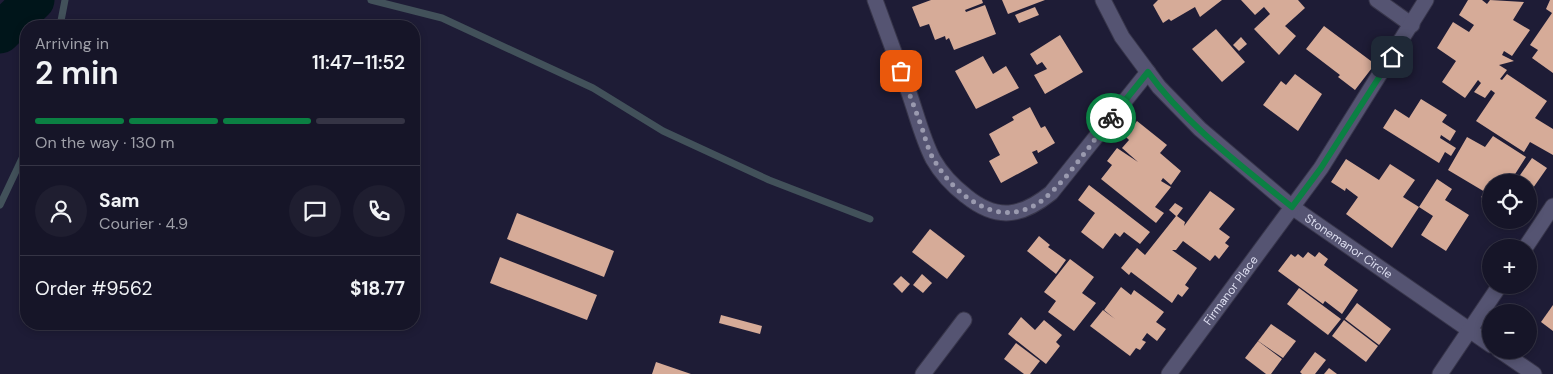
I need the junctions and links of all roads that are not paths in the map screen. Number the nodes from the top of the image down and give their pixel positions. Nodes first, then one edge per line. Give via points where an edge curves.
1 (875, 0) edge
2 (1102, 0) edge
3 (1377, 0) edge
4 (1426, 0) edge
5 (1412, 25) junction
6 (1148, 72) junction
7 (1553, 206) edge
8 (1292, 207) junction
9 (1531, 239) edge
10 (1494, 294) edge
11 (964, 320) dead end
12 (1470, 330) junction
13 (1482, 339) edge
14 (1512, 359) edge
15 (923, 374) edge
16 (1169, 374) edge
17 (1440, 374) edge
18 (1534, 374) edge

1 - 6 street via 933,159 953,186 975,203 994,212 1023,211 1051,193
2 - 6 street, Stonemanor Circle via 1122,37
3 - 5 street
4 - 5 street, Firmanor Place
5 - 8 street, Firmanor Place via 1321,168
6 - 8 street, Stonemanor Circle via 1200,129
7 - 9 street
8 - 12 street, Stonemanor Circle
8 - 16 street, Firmanor Place
10 - 12 street
11 - 15 street
12 - 13 street, Stonemanor Circle
12 - 17 street
14 - 18 street

